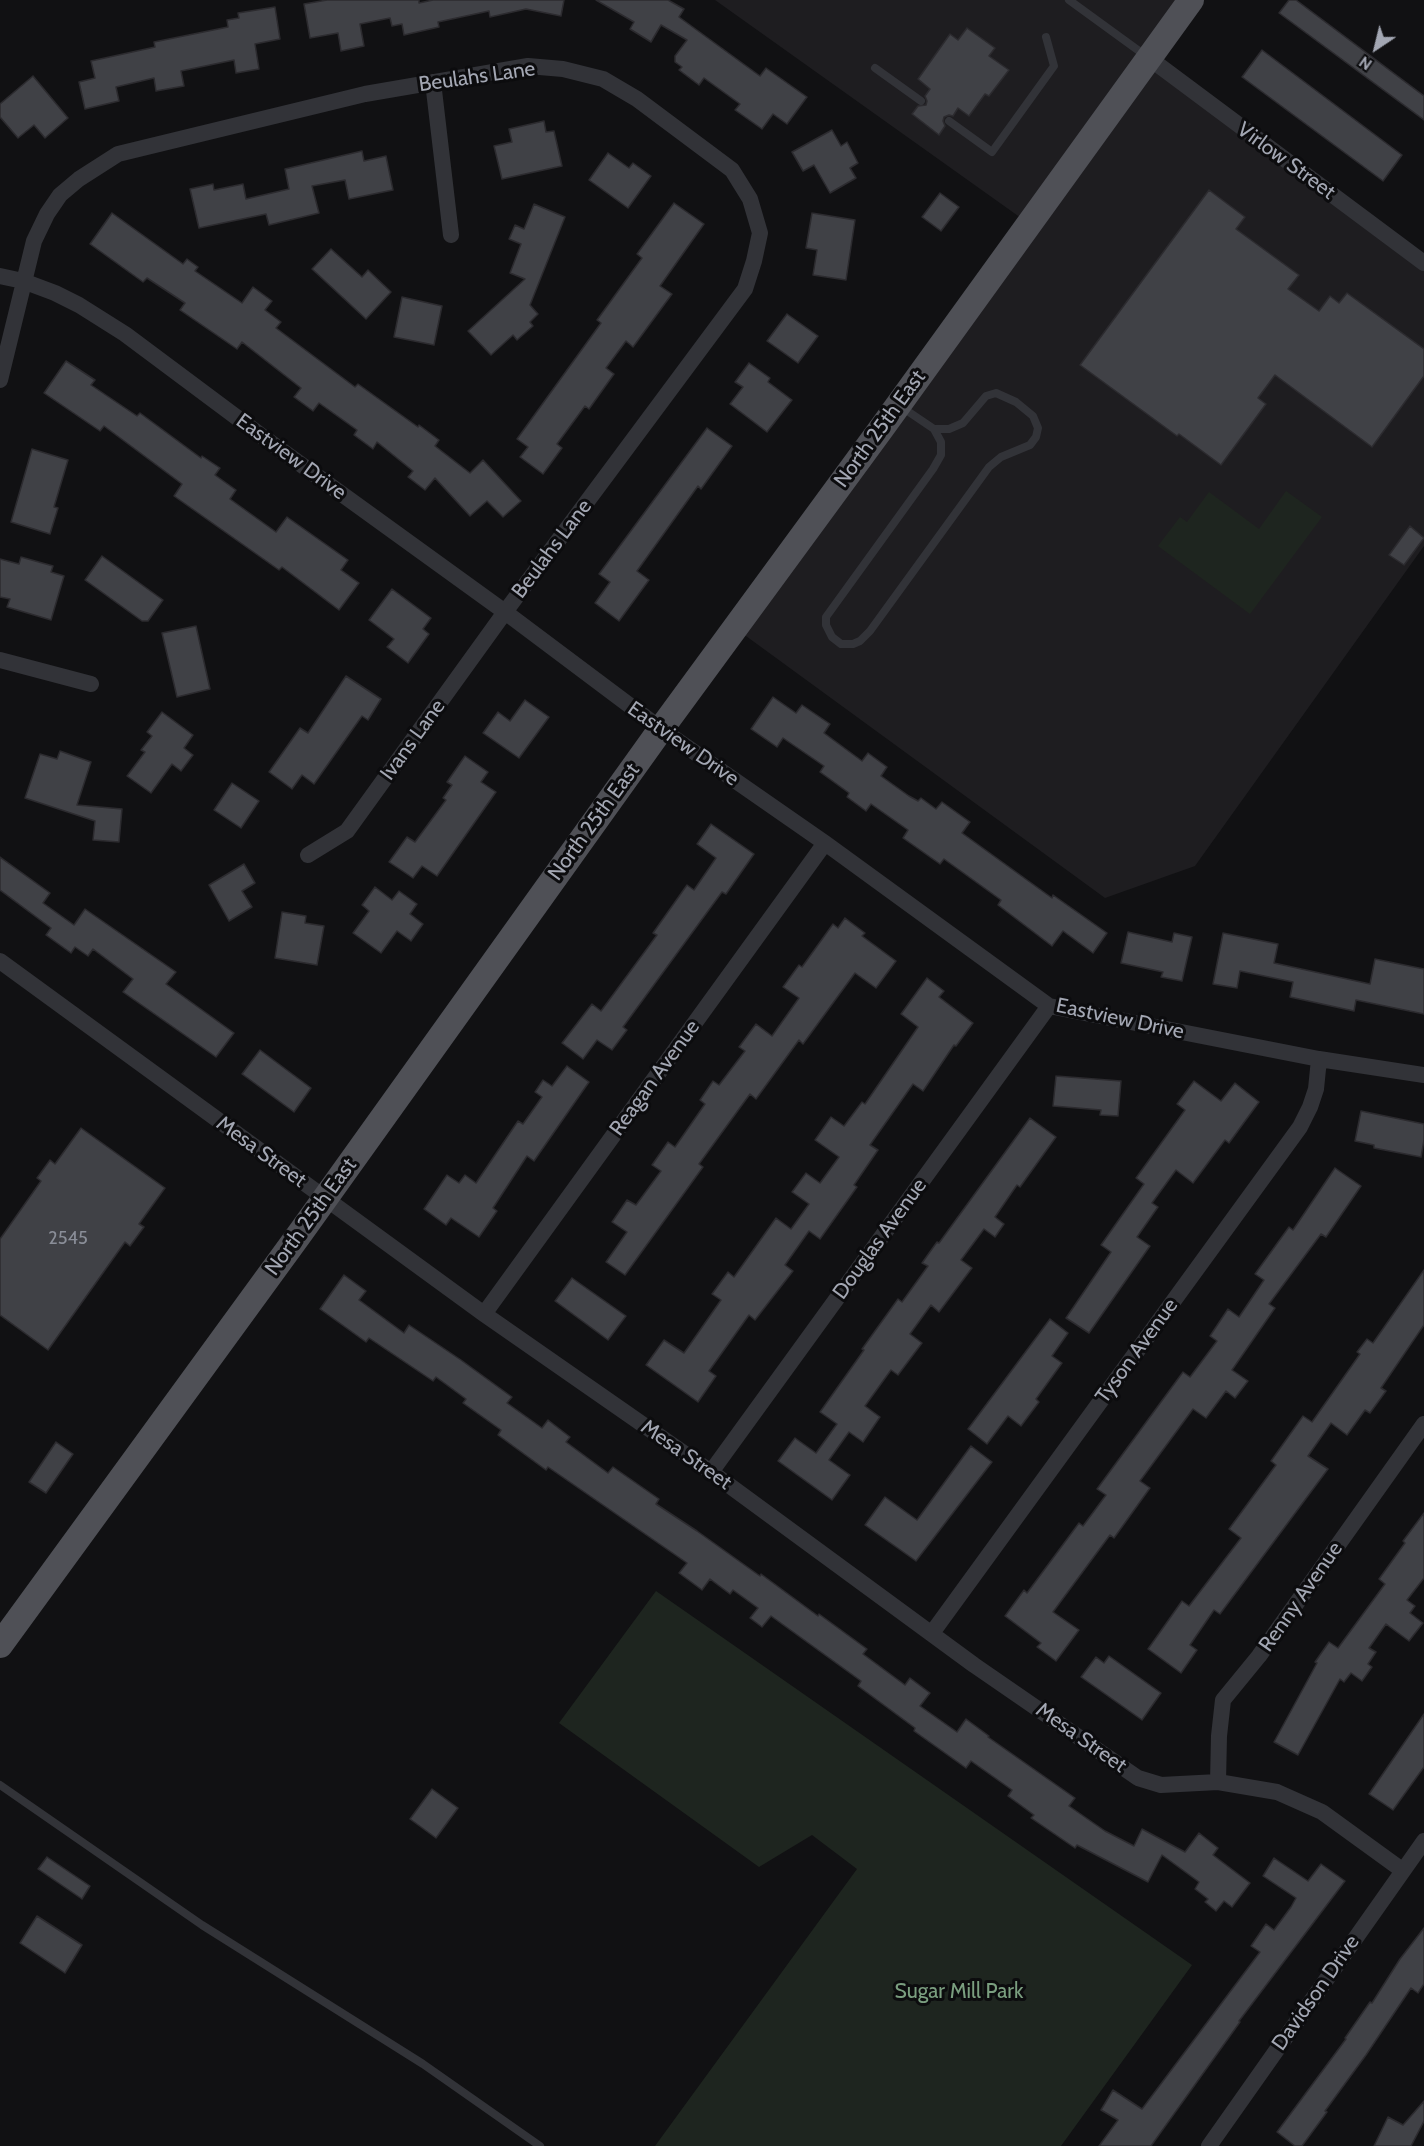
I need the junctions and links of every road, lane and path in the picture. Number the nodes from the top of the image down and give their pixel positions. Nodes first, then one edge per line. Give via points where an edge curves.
1 (1191, 0) edge
2 (1071, 1) edge
3 (1046, 38) dead end
4 (1149, 58) junction
5 (875, 68) dead end
6 (434, 82) junction
7 (921, 101) dead end
8 (949, 121) dead end
9 (451, 235) dead end
10 (1424, 263) edge
11 (0, 276) edge
12 (23, 281) junction
13 (0, 380) edge
14 (898, 405) junction
15 (934, 429) junction
16 (505, 612) junction
17 (0, 660) edge
18 (91, 684) dead end
19 (661, 729) junction
20 (825, 843) junction
21 (308, 855) dead end
22 (0, 961) edge
23 (1049, 1006) junction
24 (1318, 1059) junction
25 (1424, 1075) edge
26 (325, 1199) junction
27 (484, 1314) junction
28 (1424, 1424) edge
29 (711, 1472) junction
30 (932, 1633) junction
31 (0, 1645) edge
32 (1218, 1782) junction
33 (0, 1785) edge
34 (1424, 1841) edge
35 (1402, 1870) junction
36 (540, 2146) edge
37 (1209, 2146) edge

1 - 4 main road, North 25th East
2 - 4 lane
3 - 8 lane via 1054,66 992,152
4 - 10 street, Virlow Street
4 - 14 main road, North 25th East
5 - 7 lane
6 - 9 street
6 - 12 street, Beulahs Lane via 365,94 118,154 60,195 34,241
6 - 16 street, Beulahs Lane via 528,66 563,69 603,80 637,99 732,170 750,199 760,232 745,289
11 - 12 street, Eastview Drive
12 - 13 street, Beulahs Lane
12 - 16 street, Eastview Drive via 79,305 125,334
14 - 15 lane
14 - 19 main road, North 25th East
15 - 15 lane via 941,442 933,469 826,617 832,637 841,644 853,644 870,632 989,467 1001,457 1030,445 1038,428 1033,416 996,393 986,396 963,423 949,429
16 - 19 street, Eastview Drive
16 - 21 street, Ivans Lane via 347,831
17 - 18 street
19 - 20 street, Eastview Drive
19 - 26 main road, North 25th East
20 - 23 street, Eastview Drive
20 - 27 street, Reagan Avenue
22 - 26 street, Mesa Street
23 - 24 street, Eastview Drive
23 - 29 street, Douglas Avenue
24 - 25 street, Eastview Drive
24 - 30 street, Tyson Avenue via 1316,1089 1300,1127
26 - 27 street, Mesa Street
26 - 31 main road, North 25th East
27 - 29 street, Mesa Street
28 - 32 street, Renny Avenue via 1259,1656 1223,1700
29 - 30 street, Mesa Street
30 - 32 street, Mesa Street via 1138,1778 1161,1785
32 - 35 street, Mesa Street via 1277,1792 1322,1812
33 - 36 lane via 202,1925 423,2064
34 - 35 street, Davidson Drive
35 - 37 street, Davidson Drive

